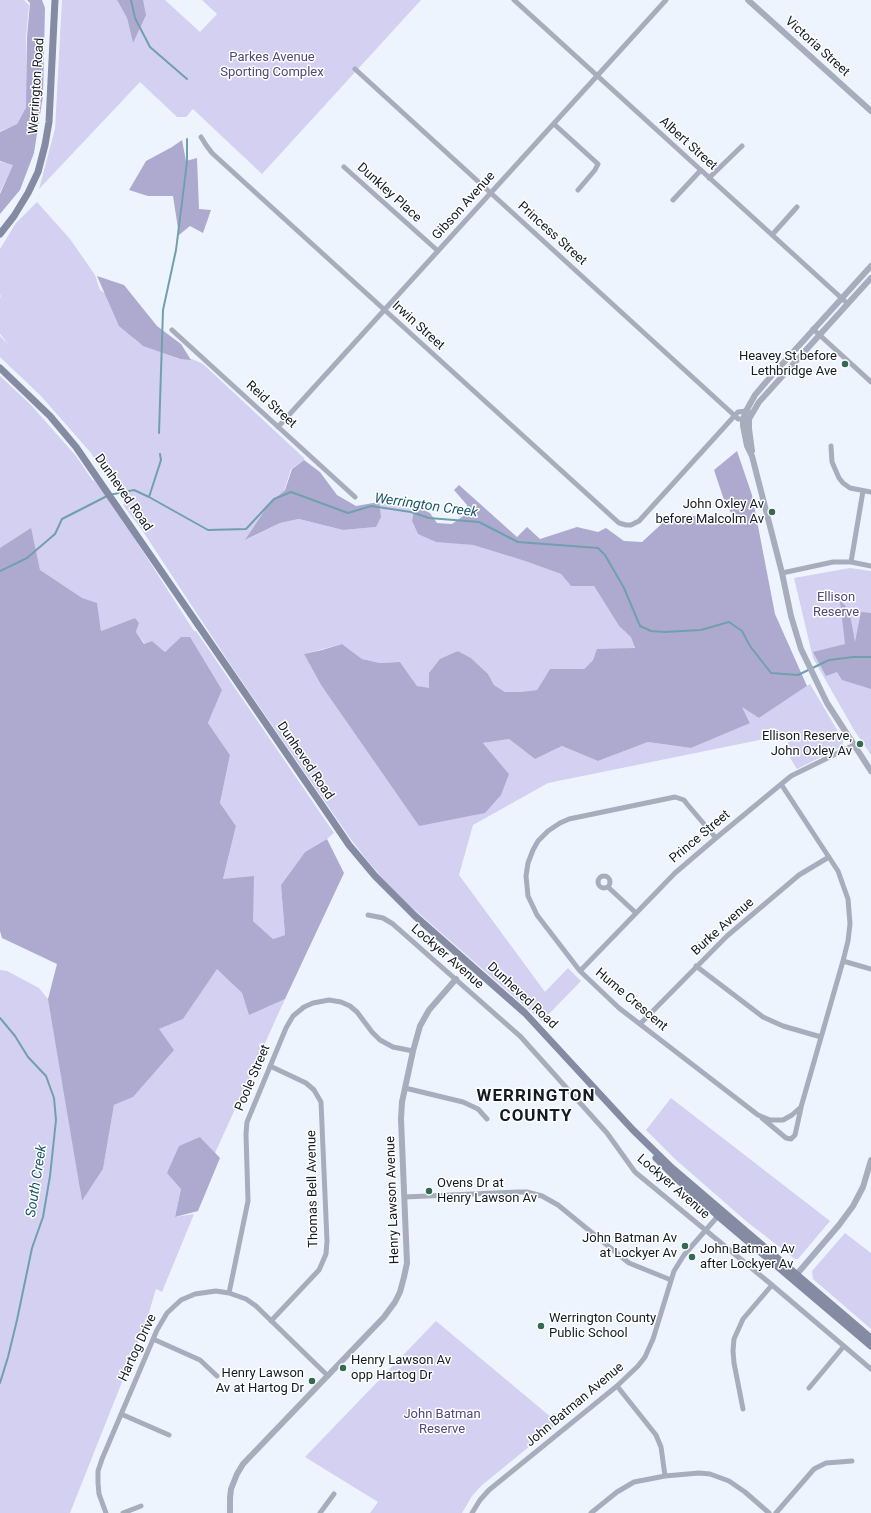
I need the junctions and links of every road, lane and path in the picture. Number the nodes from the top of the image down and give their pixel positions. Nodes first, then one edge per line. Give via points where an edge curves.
1 (55, 0) edge
2 (514, 0) edge
3 (666, 0) edge
4 (748, 0) edge
5 (355, 69) dead end
6 (597, 76) junction
7 (871, 111) edge
8 (554, 124) junction
9 (202, 137) dead end
10 (742, 146) dead end
11 (344, 167) dead end
12 (700, 170) junction
13 (709, 178) junction
14 (578, 190) dead end
15 (490, 193) junction
16 (673, 200) dead end
17 (797, 208) dead end
18 (0, 234) edge
19 (772, 235) junction
20 (438, 252) junction
21 (871, 266) edge
22 (871, 278) edge
23 (842, 298) junction
24 (848, 304) junction
25 (384, 310) junction
26 (813, 329) junction
27 (172, 330) dead end
28 (820, 335) junction
29 (0, 368) edge
30 (871, 382) edge
31 (735, 416) junction
32 (748, 416) junction
33 (278, 427) junction
34 (831, 446) dead end
35 (863, 491) junction
36 (871, 492) edge
37 (355, 497) dead end
38 (851, 562) junction
39 (871, 566) edge
40 (782, 573) junction
41 (854, 745) junction
42 (871, 771) edge
43 (781, 784) junction
44 (716, 838) junction
45 (828, 857) junction
46 (608, 887) dead end
47 (636, 913) junction
48 (368, 914) dead end
49 (843, 961) junction
50 (696, 966) junction
51 (871, 969) edge
52 (580, 971) junction
53 (456, 979) junction
54 (640, 1024) junction
55 (821, 1037) junction
56 (413, 1051) junction
57 (270, 1066) junction
58 (405, 1088) junction
59 (801, 1107) junction
60 (758, 1116) junction
61 (487, 1119) dead end
62 (633, 1130) junction
63 (871, 1160) edge
64 (405, 1197) junction
65 (710, 1200) junction
66 (718, 1216) junction
67 (732, 1220) junction
68 (706, 1230) junction
69 (786, 1272) junction
70 (797, 1274) junction
71 (671, 1280) junction
72 (772, 1285) junction
73 (800, 1285) junction
74 (230, 1292) junction
75 (271, 1320) junction
76 (871, 1338) edge
77 (153, 1339) junction
78 (844, 1346) junction
79 (871, 1346) edge
80 (871, 1370) edge
81 (217, 1376) dead end
82 (328, 1376) junction
83 (617, 1386) junction
84 (809, 1388) dead end
85 (743, 1409) dead end
86 (121, 1414) junction
87 (169, 1435) dead end
88 (852, 1461) dead end
89 (665, 1476) junction
90 (334, 1494) dead end
91 (141, 1506) dead end
92 (106, 1513) edge
93 (123, 1513) edge
94 (230, 1513) edge
95 (320, 1513) edge
96 (472, 1513) edge
97 (591, 1513) edge
98 (769, 1513) edge
99 (776, 1513) edge

1 - 18 main road, Werrington Road via 45,145 38,172 28,193
2 - 6 street, Albert Street
3 - 6 street, Gibson Avenue
4 - 7 street, Victoria Street
5 - 15 street, Princess Street
6 - 8 street, Gibson Avenue
6 - 12 street, Albert Street
8 - 14 street via 598,164 596,170
8 - 15 street, Gibson Avenue
9 - 25 street, Irwin Street via 212,153
10 - 13 street
11 - 20 street, Dunkley Place
12 - 13 street, Albert Street
12 - 16 street
13 - 19 street, Albert Street
15 - 20 street, Gibson Avenue
15 - 31 street, Princess Street
17 - 19 street
19 - 23 street, Albert Street
20 - 25 street, Gibson Avenue
21 - 23 street
22 - 24 street
23 - 24 street, Albert Street
23 - 26 street
24 - 28 street
25 - 31 street, Irwin Street via 616,521 626,525 639,521
25 - 33 street, Gibson Avenue
26 - 28 street
26 - 32 street via 755,396
27 - 33 street, Reid Street
28 - 30 street
28 - 32 street via 769,389
29 - 62 main road, Dunheved Road via 54,421 76,447 361,861 401,903 525,1013
31 - 32 street, Princess Street via 738,419
31 - 32 street via 738,412
32 - 40 street via 745,436 747,446 752,456
33 - 37 street, Reid Street
34 - 35 street via 832,462 840,481 850,488
35 - 36 street
35 - 38 street
38 - 39 street
38 - 40 street via 828,563
40 - 41 street via 791,616 805,659 827,702
41 - 42 street
41 - 43 street, Prince Street via 791,776
43 - 44 street, Prince Street
43 - 45 street, Hume Crescent
44 - 47 street, Prince Street via 679,869
44 - 52 street, Hume Crescent via 684,800 675,797 569,819 545,834 536,844 528,863 528,896 537,915
45 - 49 street, Hume Crescent via 841,878 849,907 849,933
45 - 50 street, Burke Avenue via 793,880 726,936
46 - 47 street
47 - 52 street, Prince Street
48 - 53 street, Lockyer Avenue via 393,924
49 - 51 street
49 - 55 street, Hume Crescent
50 - 54 street, Burke Avenue
50 - 55 street via 763,1017
52 - 54 street, Hume Crescent
53 - 56 street, Henry Lawson Avenue via 426,1015 418,1031
53 - 68 street, Lockyer Avenue via 520,1036 607,1133 635,1172
54 - 60 street, Hume Crescent
55 - 59 street, Hume Crescent
56 - 57 street, Poole Street via 393,1047 380,1040 350,1006 323,1000 304,1007 293,1016
56 - 58 street, Henry Lawson Avenue
57 - 74 street, Poole Street via 247,1122 248,1201
57 - 75 street, Thomas Bell Avenue via 306,1083 321,1102 327,1241 326,1254 319,1270
58 - 61 street via 463,1102 478,1109
58 - 64 street, Henry Lawson Avenue via 401,1119
59 - 60 street, Hume Crescent via 784,1120 770,1120
59 - 60 street, Hume Crescent via 795,1135 791,1139 786,1138
62 - 65 main road, Dunheved Road
62 - 66 main road, Dunheved Road via 666,1169
63 - 70 street via 863,1187 853,1206
64 - 71 street via 518,1192 542,1196 558,1205 630,1264
64 - 82 street, Henry Lawson Avenue via 406,1263 400,1292 384,1317
65 - 66 main road
65 - 67 main road, Dunheved Road
66 - 67 main road
66 - 68 street, John Batman Avenue
66 - 69 main road, Dunheved Road
67 - 70 main road, Dunheved Road
68 - 71 street, John Batman Avenue via 680,1260
68 - 72 street, Lockyer Avenue
69 - 70 main road
69 - 73 main road, Dunheved Road
70 - 73 main road
70 - 76 main road, Dunheved Road
71 - 83 street, John Batman Avenue via 650,1346 638,1366
72 - 78 street, Lockyer Avenue
72 - 85 street via 744,1319 734,1339 734,1363
73 - 79 main road, Dunheved Road
74 - 75 street, Hartog Drive via 251,1303
74 - 77 street, Hartog Drive via 206,1292 182,1300 164,1317
75 - 82 street, Hartog Drive
77 - 81 street via 200,1360
77 - 86 street, Hartog Drive
78 - 80 street, Lockyer Avenue
78 - 84 street
82 - 94 street, Henry Lawson Avenue via 243,1464 231,1489
83 - 89 street via 656,1435 661,1447
83 - 96 street, John Batman Avenue via 489,1490
86 - 87 street
86 - 92 street, Hartog Drive via 98,1471 99,1494
88 - 99 street via 826,1464 814,1469
89 - 97 street via 628,1485
89 - 98 street via 699,1473 720,1477 737,1486
90 - 95 street
91 - 93 street

